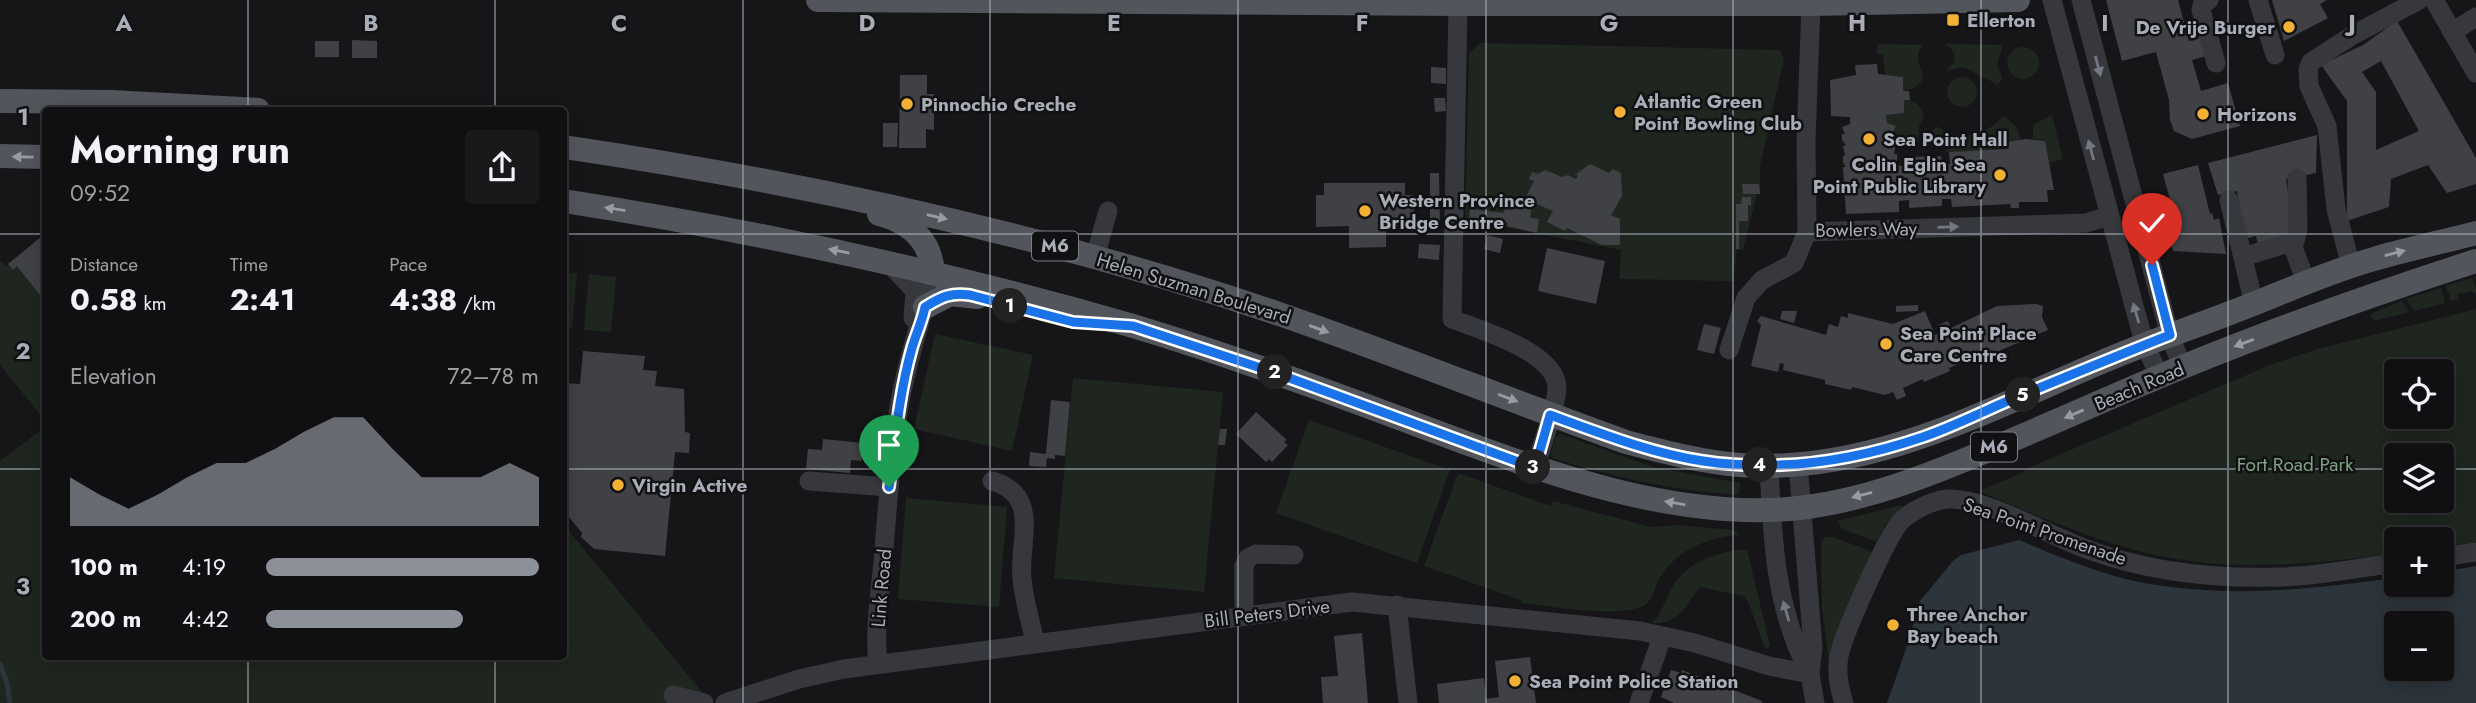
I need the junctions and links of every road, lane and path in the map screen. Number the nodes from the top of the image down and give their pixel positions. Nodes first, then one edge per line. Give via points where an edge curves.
1 (818, 0) edge
2 (2018, 0) edge
3 (2052, 0) edge
4 (2081, 0) edge
5 (2209, 0) edge
6 (2259, 0) edge
7 (2419, 0) edge
8 (2434, 0) edge
9 (898, 1) edge
10 (1247, 2) edge
11 (1610, 2) edge
12 (1458, 4) junction
13 (1811, 4) junction
14 (2476, 17) edge
15 (2452, 32) junction
16 (2275, 54) dead end
17 (2216, 63) dead end
18 (2476, 73) edge
19 (0, 102) edge
20 (203, 107) edge
21 (567, 146) edge
22 (0, 156) edge
23 (42, 157) edge
24 (654, 160) junction
25 (2297, 178) dead end
26 (2229, 200) dead end
27 (567, 202) edge
28 (1108, 211) dead end
29 (2109, 216) junction
30 (1807, 232) junction
31 (2476, 233) edge
32 (2292, 244) junction
33 (1095, 257) junction
34 (2243, 257) junction
35 (887, 261) junction
36 (2476, 261) edge
37 (2351, 266) junction
38 (933, 273) junction
39 (2306, 282) junction
40 (2254, 304) junction
41 (925, 307) junction
42 (1133, 326) junction
43 (2170, 335) junction
44 (2146, 345) junction
45 (912, 347) junction
46 (1729, 350) dead end
47 (2182, 368) junction
48 (2160, 377) junction
49 (1550, 415) junction
50 (1798, 464) junction
51 (1769, 465) junction
52 (1535, 468) junction
53 (809, 481) dead end
54 (992, 481) dead end
55 (889, 487) junction
56 (1802, 508) junction
57 (1771, 510) junction
58 (2476, 552) edge
59 (1294, 555) dead end
60 (2454, 555) edge
61 (2384, 564) edge
62 (1397, 605) junction
63 (1244, 616) junction
64 (1662, 637) junction
65 (1035, 643) junction
66 (878, 663) junction
67 (1811, 674) junction
68 (673, 695) dead end
69 (704, 703) edge
70 (725, 703) edge
71 (1408, 703) edge
72 (1639, 703) edge
73 (1815, 703) edge
74 (1844, 703) edge

1 - 9 main road
2 - 13 main road
29 -> 3 street
4 -> 43 street
5 - 17 street via 2201,9
6 - 16 street
7 - 37 street via 2353,35 2311,62 2308,69 2309,86 2327,126 2336,209
8 - 15 street
9 - 10 main road
10 - 12 main road
11 - 12 main road
11 - 13 main road
12 - 49 street via 1452,320 1537,357 1554,375 1557,389
13 - 30 street, Bowlers Way
14 - 15 street
15 - 18 street
19 - 20 main road
21 - 24 main road, Helen Suzman Boulevard / M6
23 -> 22 main road
24 -> 33 main road, Helen Suzman Boulevard / M6 via 859,198
24 - 38 main road via 895,219 911,229 929,251
25 - 32 street via 2298,229
26 - 34 street
35 -> 27 main road, M6
28 - 33 street
30 -> 29 street, Bowlers Way via 2086,223
44 -> 29 street
30 - 46 street via 1794,263 1762,280 1746,298
37 -> 31 main road, Beach Road / M6
32 - 34 street
32 - 39 street
33 -> 49 main road, Helen Suzman Boulevard / M6 via 1281,315
34 - 40 street
35 - 38 main road, M6
35 - 45 street, Link Road via 915,291
36 -> 47 main road, Beach Road / M6
37 - 39 main road, Beach Road / M6
38 - 41 street, Link Road
38 - 42 main road, M6
39 - 40 main road, Beach Road / M6
40 - 43 main road, Beach Road / M6
41 - 42 main road via 943,296 961,294 1073,322
41 - 45 street, Link Road
42 - 52 main road, M6
43 - 44 main road, Beach Road / M6
43 - 47 street
44 - 48 street
44 - 50 main road, Beach Road / M6 via 1924,437
45 - 55 street, Link Road
47 - 48 main road, Beach Road / M6
48 -> 56 main road, Beach Road / M6 via 1927,475 1867,495
49 - 51 main road, Helen Suzman Boulevard / M6 via 1676,456
49 - 52 street
50 - 51 main road, Beach Road / M6
50 - 56 street
51 - 57 street
57 -> 52 main road, M6 via 1671,502
53 - 55 street
54 - 65 street via 1014,492 1024,510 1021,578
55 - 66 street, Link Road
56 - 57 main road, Beach Road / M6
56 - 67 street
67 -> 57 street via 1796,649 1780,592
58 - 60 street
59 - 63 street via 1248,558
61 - 74 street, Sea Point Promenade via 2279,577 2171,570 2091,551 1985,506 1946,499 1900,522 1883,551 1839,654
62 - 63 street, Bill Peters Drive via 1352,602
62 - 64 street, Bill Peters Drive
62 - 71 street
63 - 65 street, Bill Peters Drive
64 - 67 street, Bill Peters Drive
64 - 72 street
65 - 66 street, Bill Peters Drive
66 - 70 street, Bill Peters Drive via 821,673
67 - 73 street
68 - 69 street

